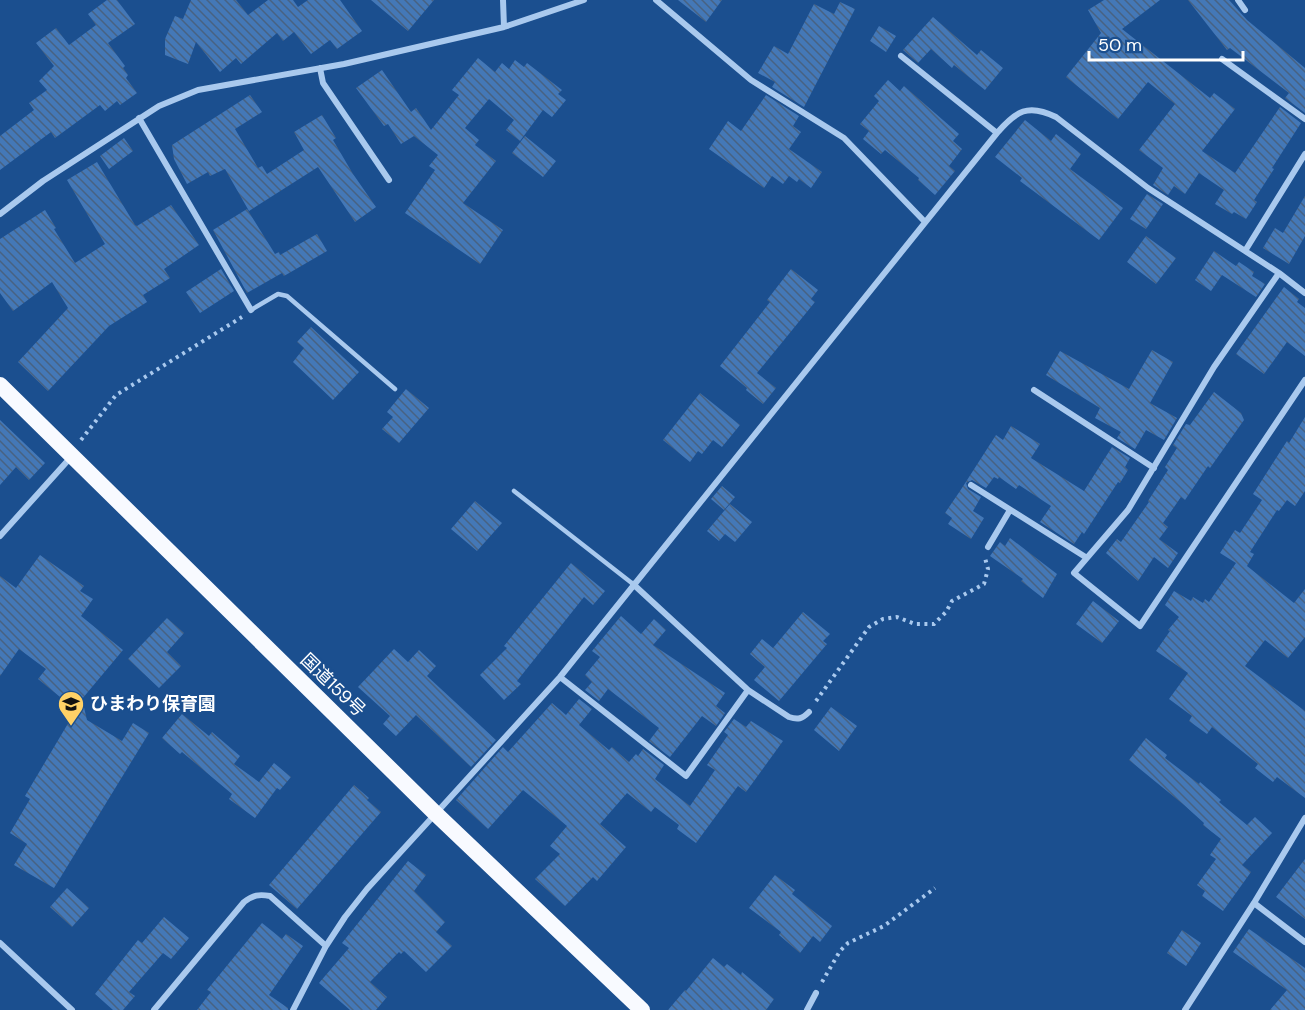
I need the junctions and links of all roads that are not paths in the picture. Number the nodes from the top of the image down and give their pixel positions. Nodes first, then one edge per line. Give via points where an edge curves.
1 (503, 0) edge
2 (584, 0) edge
3 (656, 0) edge
4 (1238, 0) edge
5 (1245, 9) dead end
6 (504, 27) junction
7 (901, 56) dead end
8 (1222, 59) dead end
9 (320, 68) junction
10 (139, 118) junction
11 (1305, 119) edge
12 (997, 133) junction
13 (1305, 154) edge
14 (388, 180) dead end
15 (0, 214) edge
16 (925, 222) junction
17 (1245, 251) junction
18 (1279, 273) junction
19 (1305, 293) edge
20 (251, 310) joint
21 (1305, 380) edge
22 (0, 386) edge
23 (395, 389) dead end
24 (1034, 390) dead end
25 (75, 450) junction
26 (1154, 468) junction
27 (971, 485) dead end
28 (514, 491) dead end
29 (1010, 510) junction
30 (0, 537) edge
31 (988, 547) road end
32 (1087, 558) junction
33 (633, 584) junction
34 (560, 677) junction
35 (748, 690) junction
36 (809, 712) road end
37 (435, 813) junction
38 (1305, 818) edge
39 (1254, 903) junction
40 (1305, 942) edge
41 (0, 943) edge
42 (326, 946) junction
43 (816, 993) road end
44 (72, 1010) edge
45 (154, 1010) edge
46 (293, 1010) edge
47 (642, 1010) edge
48 (807, 1010) edge
49 (1185, 1010) edge

1 - 6 street
2 - 6 street
3 - 16 street via 751,80 844,138
4 - 5 street
6 - 9 street
7 - 12 street
8 - 11 street
9 - 10 street via 198,90
9 - 14 street via 323,83
10 - 15 street
10 - 20 street
12 - 16 street
12 - 17 street via 1017,113 1042,110 1148,188
13 - 17 street
16 - 33 street
17 - 18 street
18 - 19 street
18 - 26 street via 1214,367
20 - 23 lane via 278,294 287,296
21 - 32 street via 1140,626 1074,573
22 - 25 highway, 国道159号
24 - 26 street
25 - 30 street
25 - 37 highway, 国道159号
26 - 32 street via 1128,510
27 - 29 street
28 - 33 lane
29 - 31 street
29 - 32 street
33 - 34 street
33 - 35 street
34 - 35 street via 686,776
34 - 37 street
35 - 36 street via 789,717 803,718
37 - 42 street via 367,889
37 - 47 highway, 国道159号
38 - 39 street
39 - 40 street
39 - 49 street
41 - 44 street
42 - 45 street via 270,897 252,896
42 - 46 street
43 - 48 street

